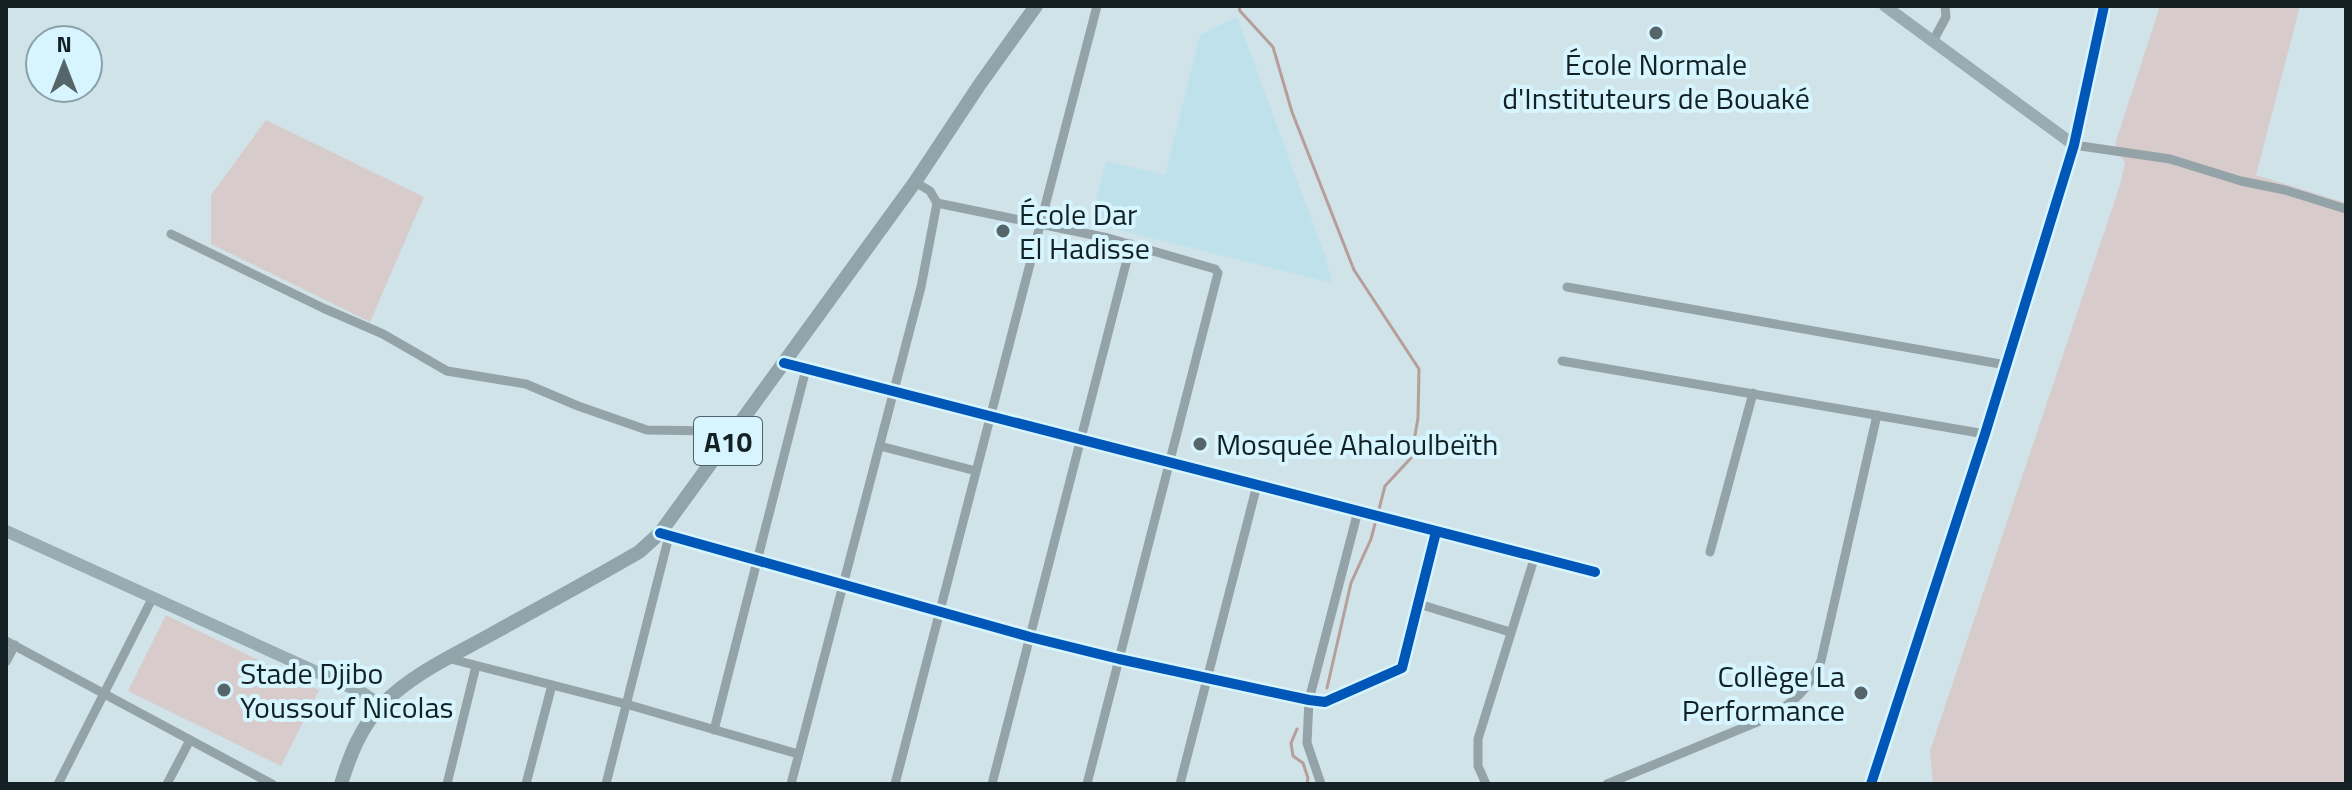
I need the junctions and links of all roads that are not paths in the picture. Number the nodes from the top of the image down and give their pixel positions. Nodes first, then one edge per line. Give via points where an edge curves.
1 (1036, 6) edge
2 (1097, 6) edge
3 (1885, 6) edge
4 (1945, 6) edge
5 (2104, 6) edge
6 (1933, 41) junction
7 (2074, 145) junction
8 (915, 182) junction
9 (937, 203) junction
10 (2346, 209) edge
11 (1040, 223) junction
12 (171, 234) dead end
13 (1131, 244) junction
14 (1567, 287) dead end
15 (1562, 361) dead end
16 (784, 363) junction
17 (2006, 365) junction
18 (806, 369) junction
19 (894, 391) junction
20 (1753, 393) junction
21 (1877, 415) junction
22 (990, 416) junction
23 (1985, 434) junction
24 (732, 435) junction
25 (1082, 439) junction
26 (880, 446) junction
27 (1170, 462) junction
28 (976, 471) junction
29 (1257, 485) junction
30 (1358, 511) junction
31 (6, 531) edge
32 (1436, 532) junction
33 (665, 535) junction
34 (1710, 552) dead end
35 (1535, 556) junction
36 (757, 561) junction
37 (1595, 572) dead end
38 (844, 586) junction
39 (153, 597) junction
40 (1419, 604) junction
41 (939, 612) junction
42 (1510, 632) junction
43 (1030, 637) junction
44 (10, 643) edge
45 (447, 658) junction
46 (1119, 659) junction
47 (6, 662) edge
48 (476, 666) junction
49 (1206, 677) junction
50 (552, 685) junction
51 (106, 693) junction
52 (1309, 700) junction
53 (626, 704) junction
54 (381, 705) junction
55 (714, 730) junction
56 (190, 740) junction
57 (798, 754) junction
58 (266, 782) edge
59 (58, 784) edge
60 (167, 784) edge
61 (341, 784) edge
62 (447, 784) edge
63 (526, 784) edge
64 (606, 784) edge
65 (791, 784) edge
66 (895, 784) edge
67 (992, 784) edge
68 (1087, 784) edge
69 (1180, 784) edge
70 (1321, 784) edge
71 (1486, 784) edge
72 (1607, 784) edge
73 (1871, 784) edge

1 - 8 main road, A10
2 - 11 street
3 - 6 street
4 - 6 street via 1946,17
5 - 7 street
6 - 7 street
7 - 10 street via 2170,159
7 - 17 street
8 - 9 street
8 - 16 main road, A10
9 - 11 street
9 - 19 street
11 - 13 street
11 - 22 street
12 - 24 street via 383,334 447,371 526,384 647,430
13 - 25 street
13 - 27 street via 1218,273
14 - 17 street
15 - 20 street
16 - 18 street
16 - 24 main road, A10
17 - 23 street
18 - 19 street
18 - 36 street
19 - 22 street
19 - 26 street
20 - 21 street
20 - 34 street
21 - 23 street
21 - 72 street via 1821,661 1811,684 1767,718
22 - 25 street
22 - 28 street
23 - 73 street
24 - 33 main road, A10
25 - 27 street
25 - 43 street
26 - 28 street
26 - 38 street
27 - 29 street
27 - 46 street
28 - 41 street
29 - 30 street
29 - 49 street
30 - 32 street
30 - 52 street
31 - 39 street
32 - 35 street
32 - 40 street
33 - 36 street
33 - 45 main road, A10
33 - 53 street
35 - 37 street
35 - 42 street
36 - 38 street
36 - 55 street
38 - 41 street
38 - 57 street
39 - 51 street
39 - 54 street
40 - 42 street
40 - 52 street via 1402,668 1325,702
41 - 43 street
41 - 66 street
42 - 71 street via 1478,739 1478,766
43 - 46 street
43 - 67 street
44 - 47 street
44 - 51 street
45 - 48 street
45 - 54 main road, A10
46 - 49 street
46 - 68 street
48 - 50 street
48 - 62 street
49 - 52 street
49 - 69 street
50 - 53 street
50 - 63 street
51 - 56 street
51 - 59 street
52 - 70 street via 1307,743
53 - 55 street
53 - 64 street
54 - 61 main road, A10 via 359,736
55 - 57 street
56 - 58 street
56 - 60 street
57 - 65 street

